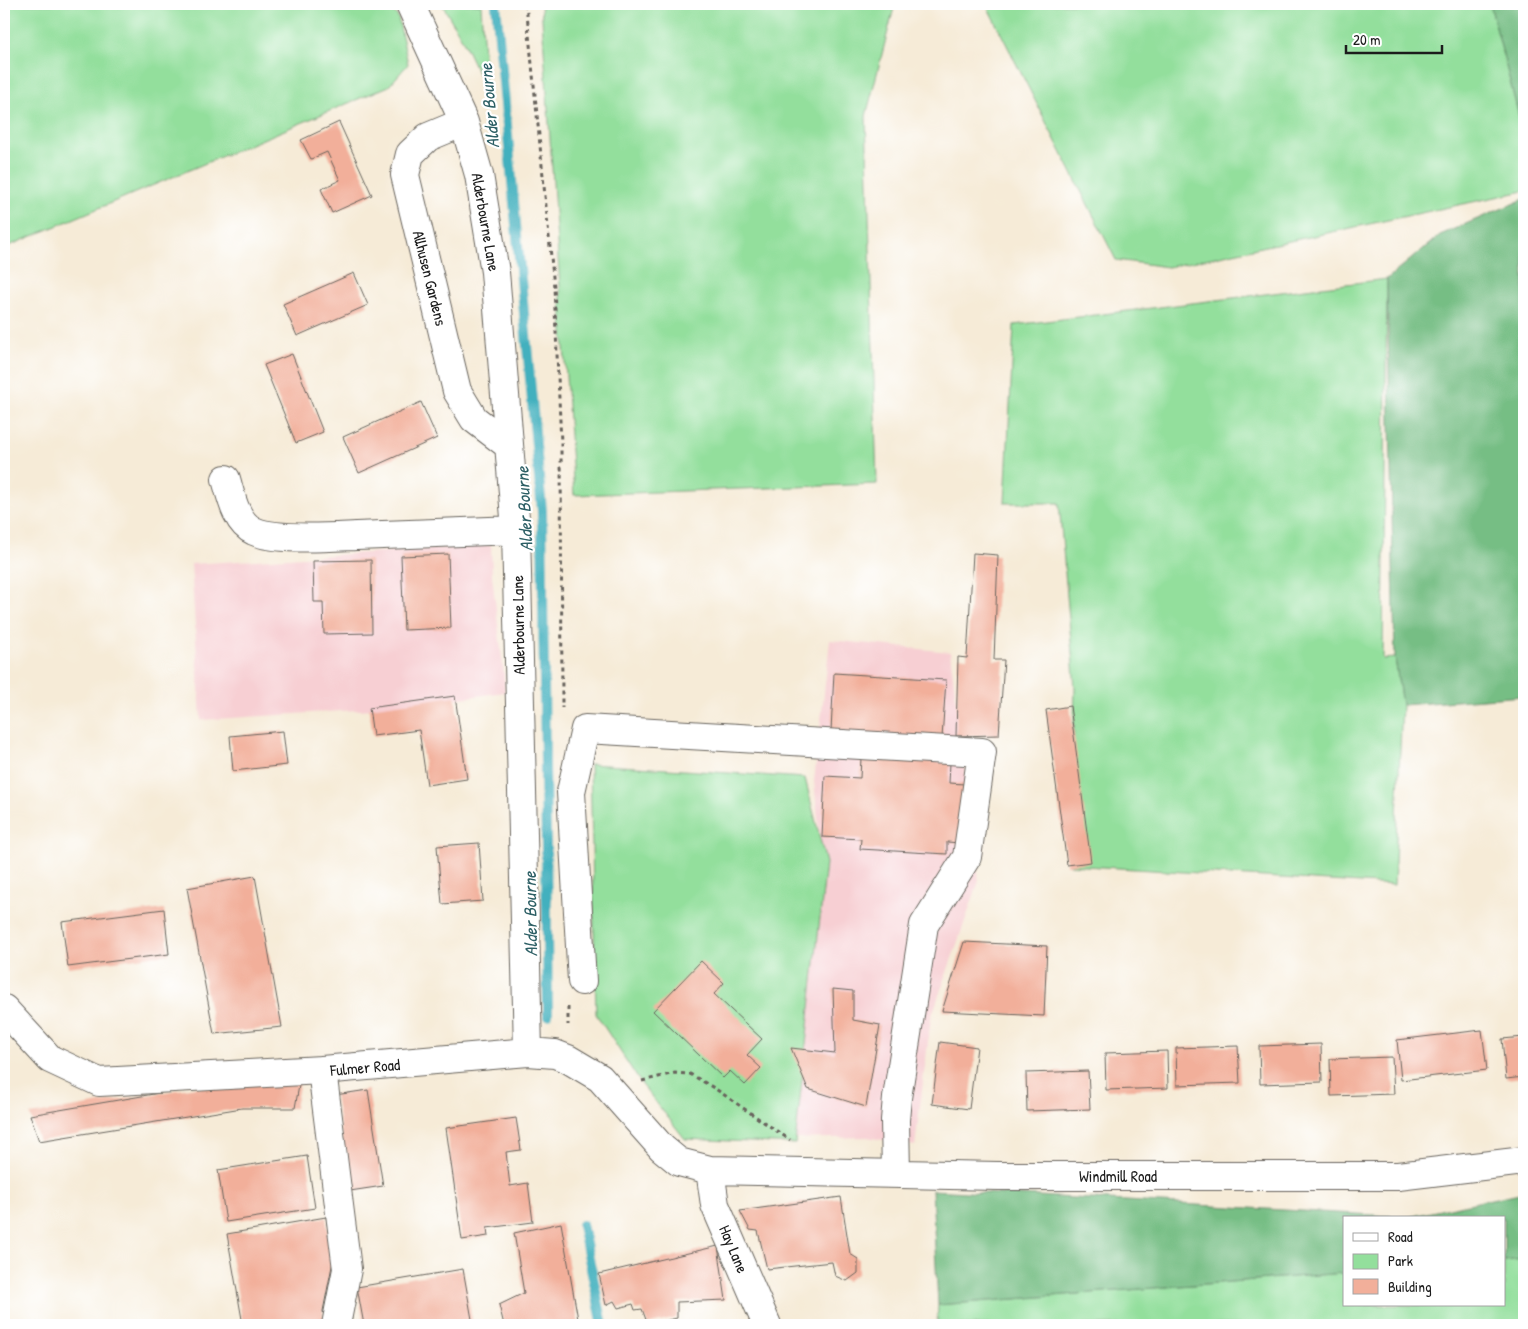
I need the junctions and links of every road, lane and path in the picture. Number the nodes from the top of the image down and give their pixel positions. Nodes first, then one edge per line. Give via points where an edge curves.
1 (410, 4) edge
2 (526, 4) edge
3 (464, 122) junction
4 (508, 445) junction
5 (226, 479) dead end
6 (516, 530) junction
7 (562, 717) dead end
8 (575, 990) joint
9 (4, 1010) edge
10 (528, 1052) junction
11 (568, 1059) junction
12 (322, 1070) junction
13 (616, 1096) junction
14 (1524, 1161) edge
15 (710, 1170) junction
16 (804, 1172) junction
17 (896, 1174) junction
18 (336, 1325) edge
19 (767, 1325) edge

1 - 3 street, Alderbourne Lane
2 - 7 path via 554,287 561,443
3 - 4 street, Alderbourne Lane via 478,175 495,272
3 - 4 street, Allhusen Gardens via 428,137 410,154 405,175 457,391 474,419
4 - 6 street, Alderbourne Lane
5 - 6 street via 242,521 253,531 270,536
6 - 10 street, Alderbourne Lane
8 - 11 path
8 - 17 street via 571,792 585,729 982,752 967,857 924,925 897,1098
9 - 12 street, Fulmer Road via 50,1059 99,1082
10 - 11 street, Fulmer Road via 555,1054
10 - 12 street, Fulmer Road
11 - 13 street, Fulmer Road via 600,1078
12 - 18 street via 347,1268
13 - 15 street, Fulmer Road via 662,1148 679,1162
13 - 16 path via 640,1082 675,1073 690,1074 795,1144
14 - 17 street, Windmill Road via 1398,1176
15 - 16 street, Windmill Road
15 - 19 street, Hay Lane via 715,1205
16 - 17 street, Windmill Road

